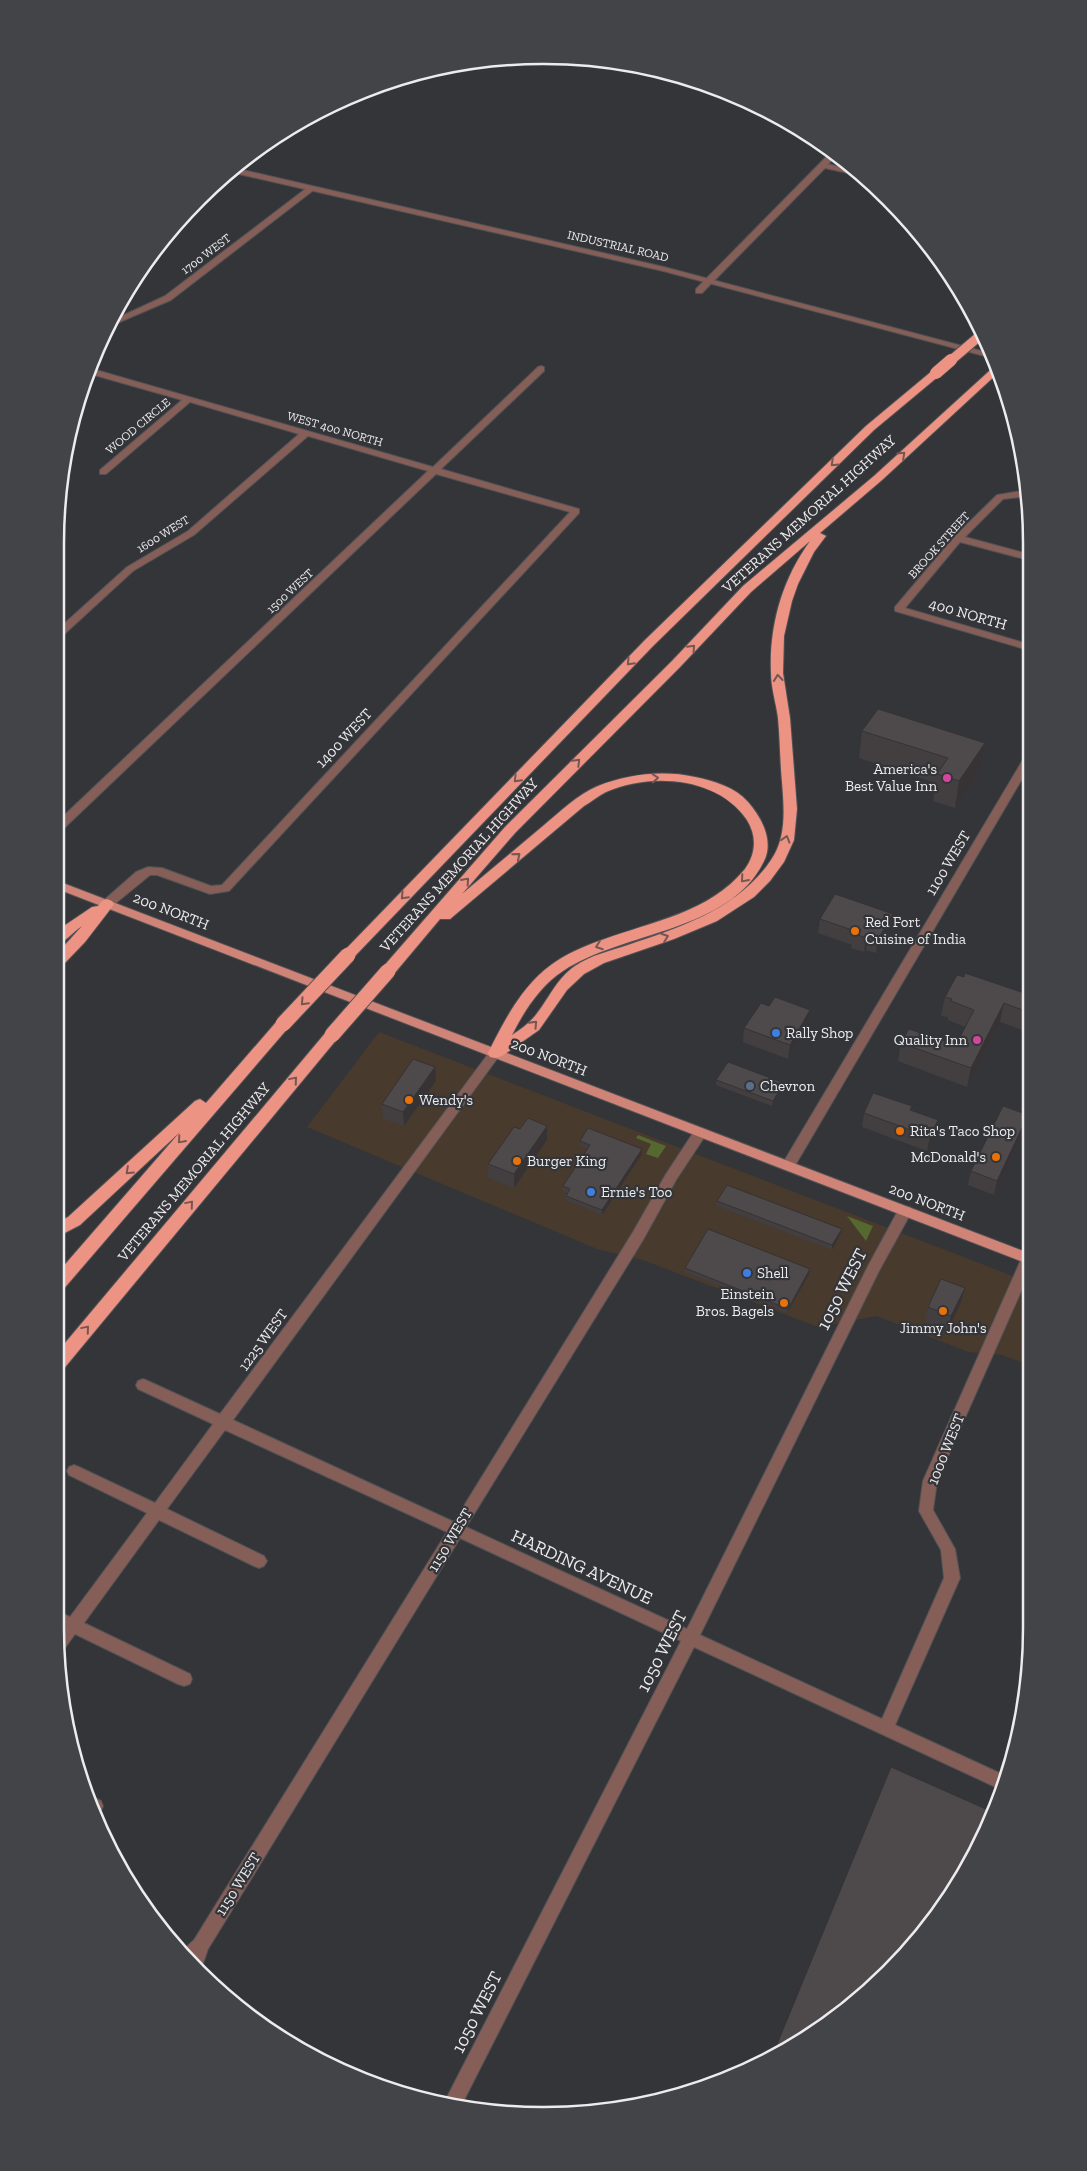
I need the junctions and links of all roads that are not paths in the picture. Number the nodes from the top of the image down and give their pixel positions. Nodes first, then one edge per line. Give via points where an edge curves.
1 (829, 158) edge
2 (822, 165) junction
3 (845, 171) edge
4 (240, 172) edge
5 (311, 189) junction
6 (709, 281) junction
7 (699, 291) dead end
8 (118, 322) edge
9 (977, 338) edge
10 (984, 354) edge
11 (541, 370) dead end
12 (95, 372) edge
13 (992, 373) edge
14 (189, 399) junction
15 (306, 433) junction
16 (435, 471) junction
17 (103, 472) dead end
18 (878, 478) junction
19 (1020, 494) edge
20 (576, 511) joint
21 (958, 538) junction
22 (1023, 556) edge
23 (899, 609) joint
24 (64, 628) edge
25 (1023, 646) edge
26 (1023, 768) edge
27 (64, 821) edge
28 (64, 887) edge
29 (107, 904) junction
30 (64, 932) edge
31 (412, 943) junction
32 (64, 956) edge
33 (495, 1053) junction
34 (255, 1054) junction
35 (700, 1133) junction
36 (788, 1166) junction
37 (905, 1212) junction
38 (64, 1227) edge
39 (1023, 1254) edge
40 (1023, 1273) edge
41 (64, 1276) edge
42 (64, 1355) edge
43 (144, 1385) dead end
44 (223, 1422) junction
45 (74, 1471) dead end
46 (157, 1512) junction
47 (456, 1529) junction
48 (259, 1561) dead end
49 (64, 1622) edge
50 (72, 1626) junction
51 (64, 1637) edge
52 (691, 1638) junction
53 (184, 1679) dead end
54 (885, 1729) junction
55 (998, 1780) edge
56 (200, 1946) junction
57 (192, 1954) edge
58 (197, 1959) edge
59 (455, 2099) edge

1 - 2 street
2 - 3 street
2 - 6 street
4 - 5 street, INDUSTRIAL ROAD
5 - 6 street, INDUSTRIAL ROAD
5 - 8 street, 1700 WEST via 168,298
6 - 7 street
6 - 10 street, INDUSTRIAL ROAD
9 -> 34 highway, VETERANS MEMORIAL HIGHWAY, bridge via 870,428 649,643
11 - 16 street, 1500 WEST
12 - 14 street, WEST 400 NORTH
18 -> 13 highway, VETERANS MEMORIAL HIGHWAY
14 - 15 street, WEST 400 NORTH
14 - 17 street, WOOD CIRCLE
15 - 16 street, WEST 400 NORTH
15 - 24 street, 1600 WEST via 191,534 130,569
16 - 20 street, WEST 400 NORTH
16 - 27 street, 1500 WEST
31 -> 18 highway, VETERANS MEMORIAL HIGHWAY via 510,830 747,589
33 -> 18 highway via 534,1026 573,975 605,958 706,922 742,900 780,859 790,826 791,807 777,675 781,617 788,590 808,552 829,524
19 - 21 street, BROOK STREET via 1000,497
20 - 29 street, 1400 WEST via 225,888 210,890 158,871 148,871
21 - 22 street
21 - 23 street, BROOK STREET
23 - 25 street, 400 NORTH
26 - 36 street, 1100 WEST
28 - 29 main road, 200 NORTH
29 - 30 highway
29 - 32 highway
29 - 33 main road, 200 NORTH
31 -> 33 highway via 580,803 602,790 635,781 674,778 699,781 718,788 746,807 762,835 761,850 756,864 733,891 697,912 575,956 542,982 509,1024
42 -> 31 highway, VETERANS MEMORIAL HIGHWAY, bridge
33 - 35 main road, 200 NORTH
33 - 44 street, 1225 WEST
34 -> 38 highway
34 -> 41 highway, VETERANS MEMORIAL HIGHWAY
35 - 36 main road, 200 NORTH
35 - 47 street, 1150 WEST
36 - 37 main road, 200 NORTH
37 - 39 main road, 200 NORTH
37 - 52 street, 1050 WEST via 873,1270
40 - 54 street, 1000 WEST via 930,1481 926,1512 948,1549 952,1578
43 - 44 street, HARDING AVENUE
44 - 46 street, 1225 WEST
44 - 47 street, HARDING AVENUE
45 - 46 street
46 - 48 street
46 - 50 street, 1225 WEST
47 - 52 street, HARDING AVENUE
47 - 56 street, 1150 WEST
49 - 50 street
50 - 51 street, 1225 WEST
50 - 53 street
52 - 54 street, HARDING AVENUE
52 - 59 street, 1050 WEST
54 - 55 street, HARDING AVENUE
56 - 57 street, 1150 WEST
56 - 58 street, 1150 WEST

